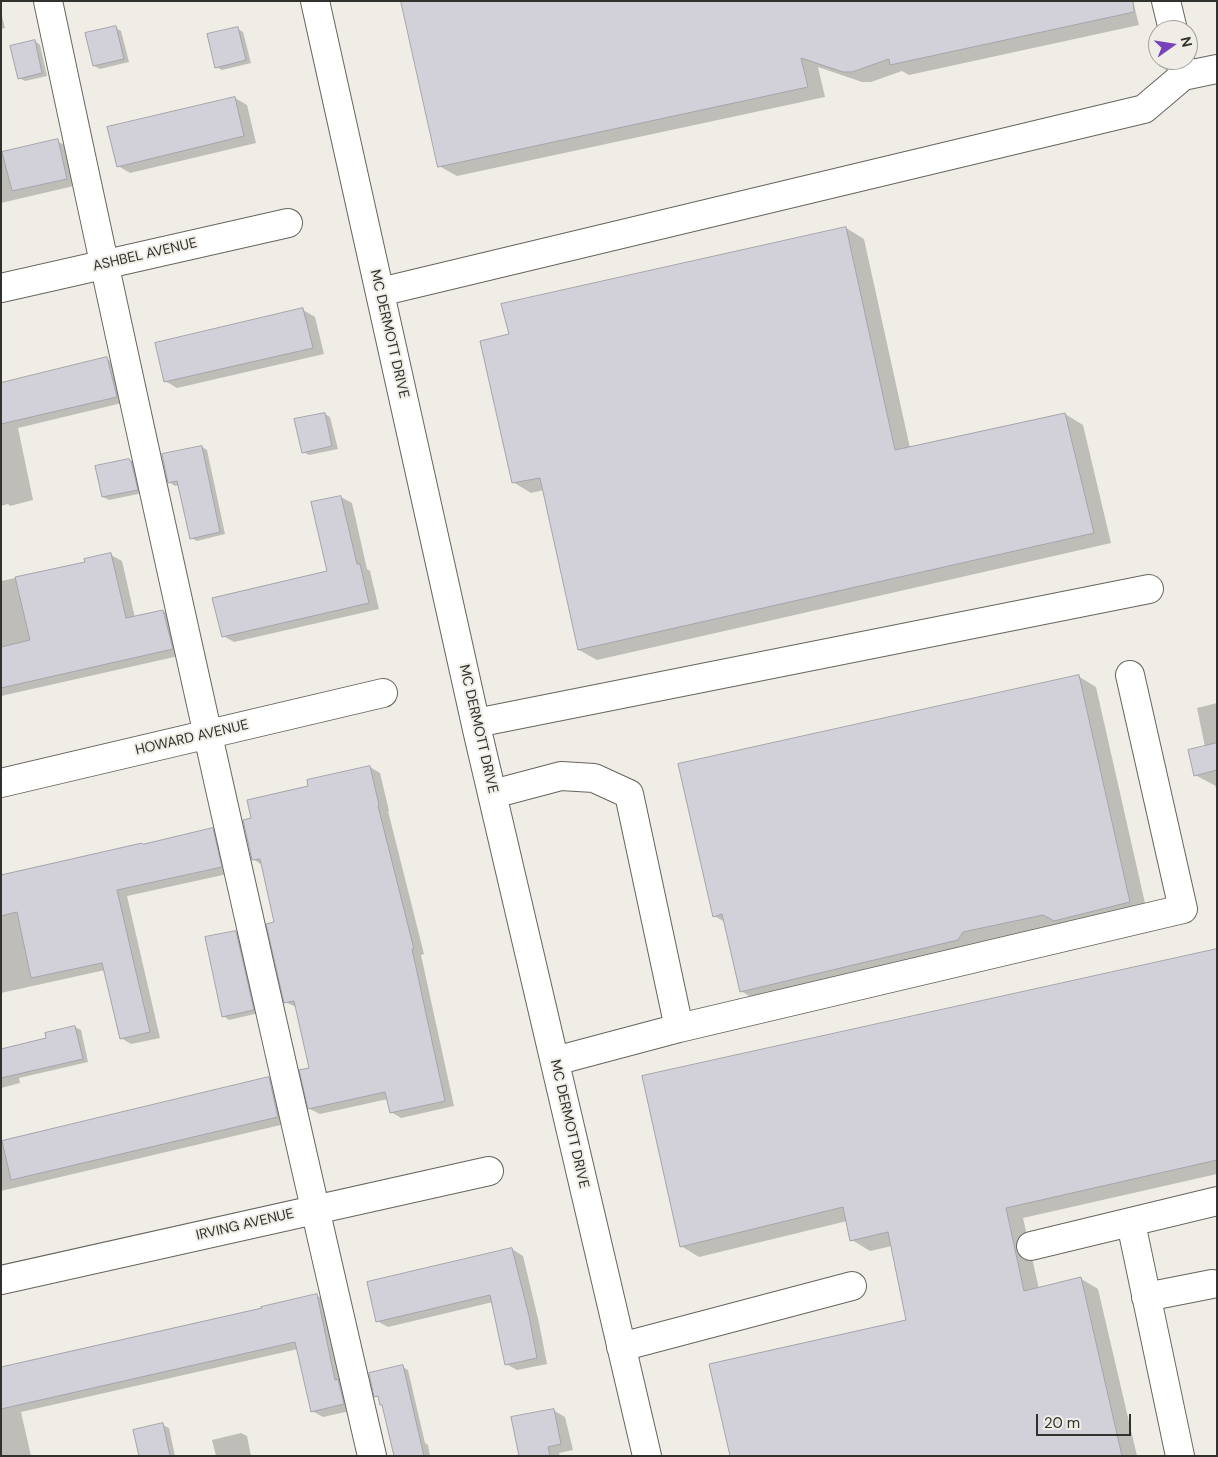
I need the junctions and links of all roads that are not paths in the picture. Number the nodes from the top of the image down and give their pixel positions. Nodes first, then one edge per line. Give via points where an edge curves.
1 (48, 1) edge
2 (315, 1) edge
3 (1166, 1) edge
4 (1171, 20) edge
5 (1198, 68) edge
6 (1217, 69) edge
7 (1180, 70) edge
8 (288, 223) dead end
9 (104, 265) junction
10 (1, 288) edge
11 (380, 292) junction
12 (1148, 589) dead end
13 (1130, 675) dead end
14 (384, 693) dead end
15 (476, 723) junction
16 (208, 734) junction
17 (1, 783) edge
18 (493, 794) junction
19 (679, 1028) junction
20 (555, 1061) junction
21 (489, 1171) dead end
22 (1217, 1201) edge
23 (315, 1210) junction
24 (1131, 1223) junction
25 (1031, 1246) dead end
26 (1, 1280) edge
27 (1212, 1284) dead end
28 (852, 1286) dead end
29 (1146, 1297) junction
30 (621, 1347) junction
31 (372, 1456) edge
32 (647, 1456) edge
33 (1180, 1456) edge

1 - 9 street
2 - 11 street, MC DERMOTT DRIVE
3 - 4 street
5 - 6 street
7 - 11 street via 1144,109
8 - 9 street, ASHBEL AVENUE
9 - 10 street, ASHBEL AVENUE
9 - 16 street
11 - 15 street, MC DERMOTT DRIVE
12 - 15 street
13 - 19 street via 1183,909
14 - 16 street, HOWARD AVENUE
15 - 18 street, MC DERMOTT DRIVE
16 - 17 street, HOWARD AVENUE
16 - 23 street
18 - 19 street via 561,776 594,778 629,794
18 - 20 street, MC DERMOTT DRIVE
19 - 20 street
20 - 30 street, MC DERMOTT DRIVE
21 - 23 street, IRVING AVENUE
22 - 24 street
23 - 26 street, IRVING AVENUE
23 - 31 street
24 - 25 street
24 - 29 street
27 - 29 street
28 - 30 street
29 - 33 street
30 - 32 street, MC DERMOTT DRIVE

